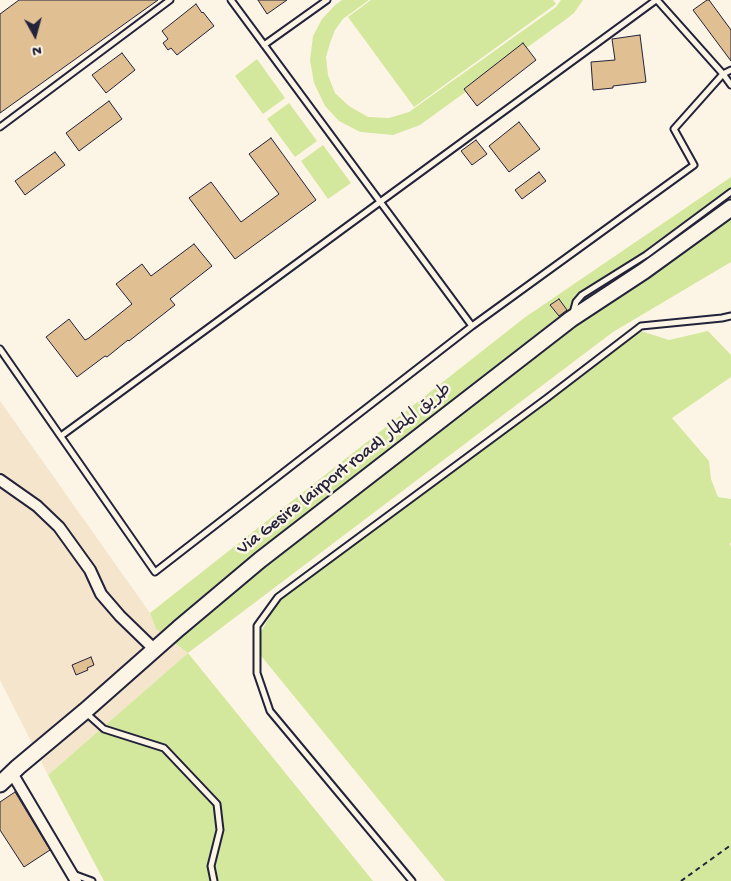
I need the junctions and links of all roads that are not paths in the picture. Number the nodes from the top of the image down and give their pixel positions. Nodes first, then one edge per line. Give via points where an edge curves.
1 (170, 0) edge
2 (231, 0) edge
3 (327, 0) edge
4 (656, 0) edge
5 (264, 45) junction
6 (731, 70) edge
7 (723, 74) junction
8 (731, 86) edge
9 (0, 127) edge
10 (731, 192) edge
11 (380, 202) junction
12 (731, 208) edge
13 (731, 316) edge
14 (571, 319) junction
15 (472, 326) junction
16 (0, 349) edge
17 (61, 436) junction
18 (0, 480) edge
19 (155, 650) junction
20 (85, 711) junction
21 (12, 773) junction
22 (0, 784) edge
23 (74, 877) edge
24 (92, 881) edge
25 (214, 881) edge
26 (412, 881) edge

1 - 9 lane
2 - 5 lane
3 - 5 lane
4 - 7 lane
4 - 11 lane
5 - 11 lane
6 - 7 lane
7 - 8 lane
7 - 15 lane via 674,129 694,165
10 - 14 lane via 646,255 582,295 576,302
11 - 15 lane
11 - 17 lane
12 - 14 main road, Via Gesire (airport road) طريق المطار
13 - 26 lane via 641,326 278,597 257,626 257,673 270,711
14 - 19 main road, Via Gesire (airport road) طريق المطار via 260,560
15 - 17 lane via 155,572
16 - 17 lane
18 - 19 street via 37,506 59,527 90,570 101,594
19 - 20 main road, Via Gesire (airport road) طريق المطار
20 - 21 main road, Via Gesire (airport road) طريق المطار
20 - 25 lane via 104,729 164,748 217,804 220,830 211,866
21 - 22 main road, Via Gesire (airport road) طريق المطار
21 - 23 street
23 - 24 lane

